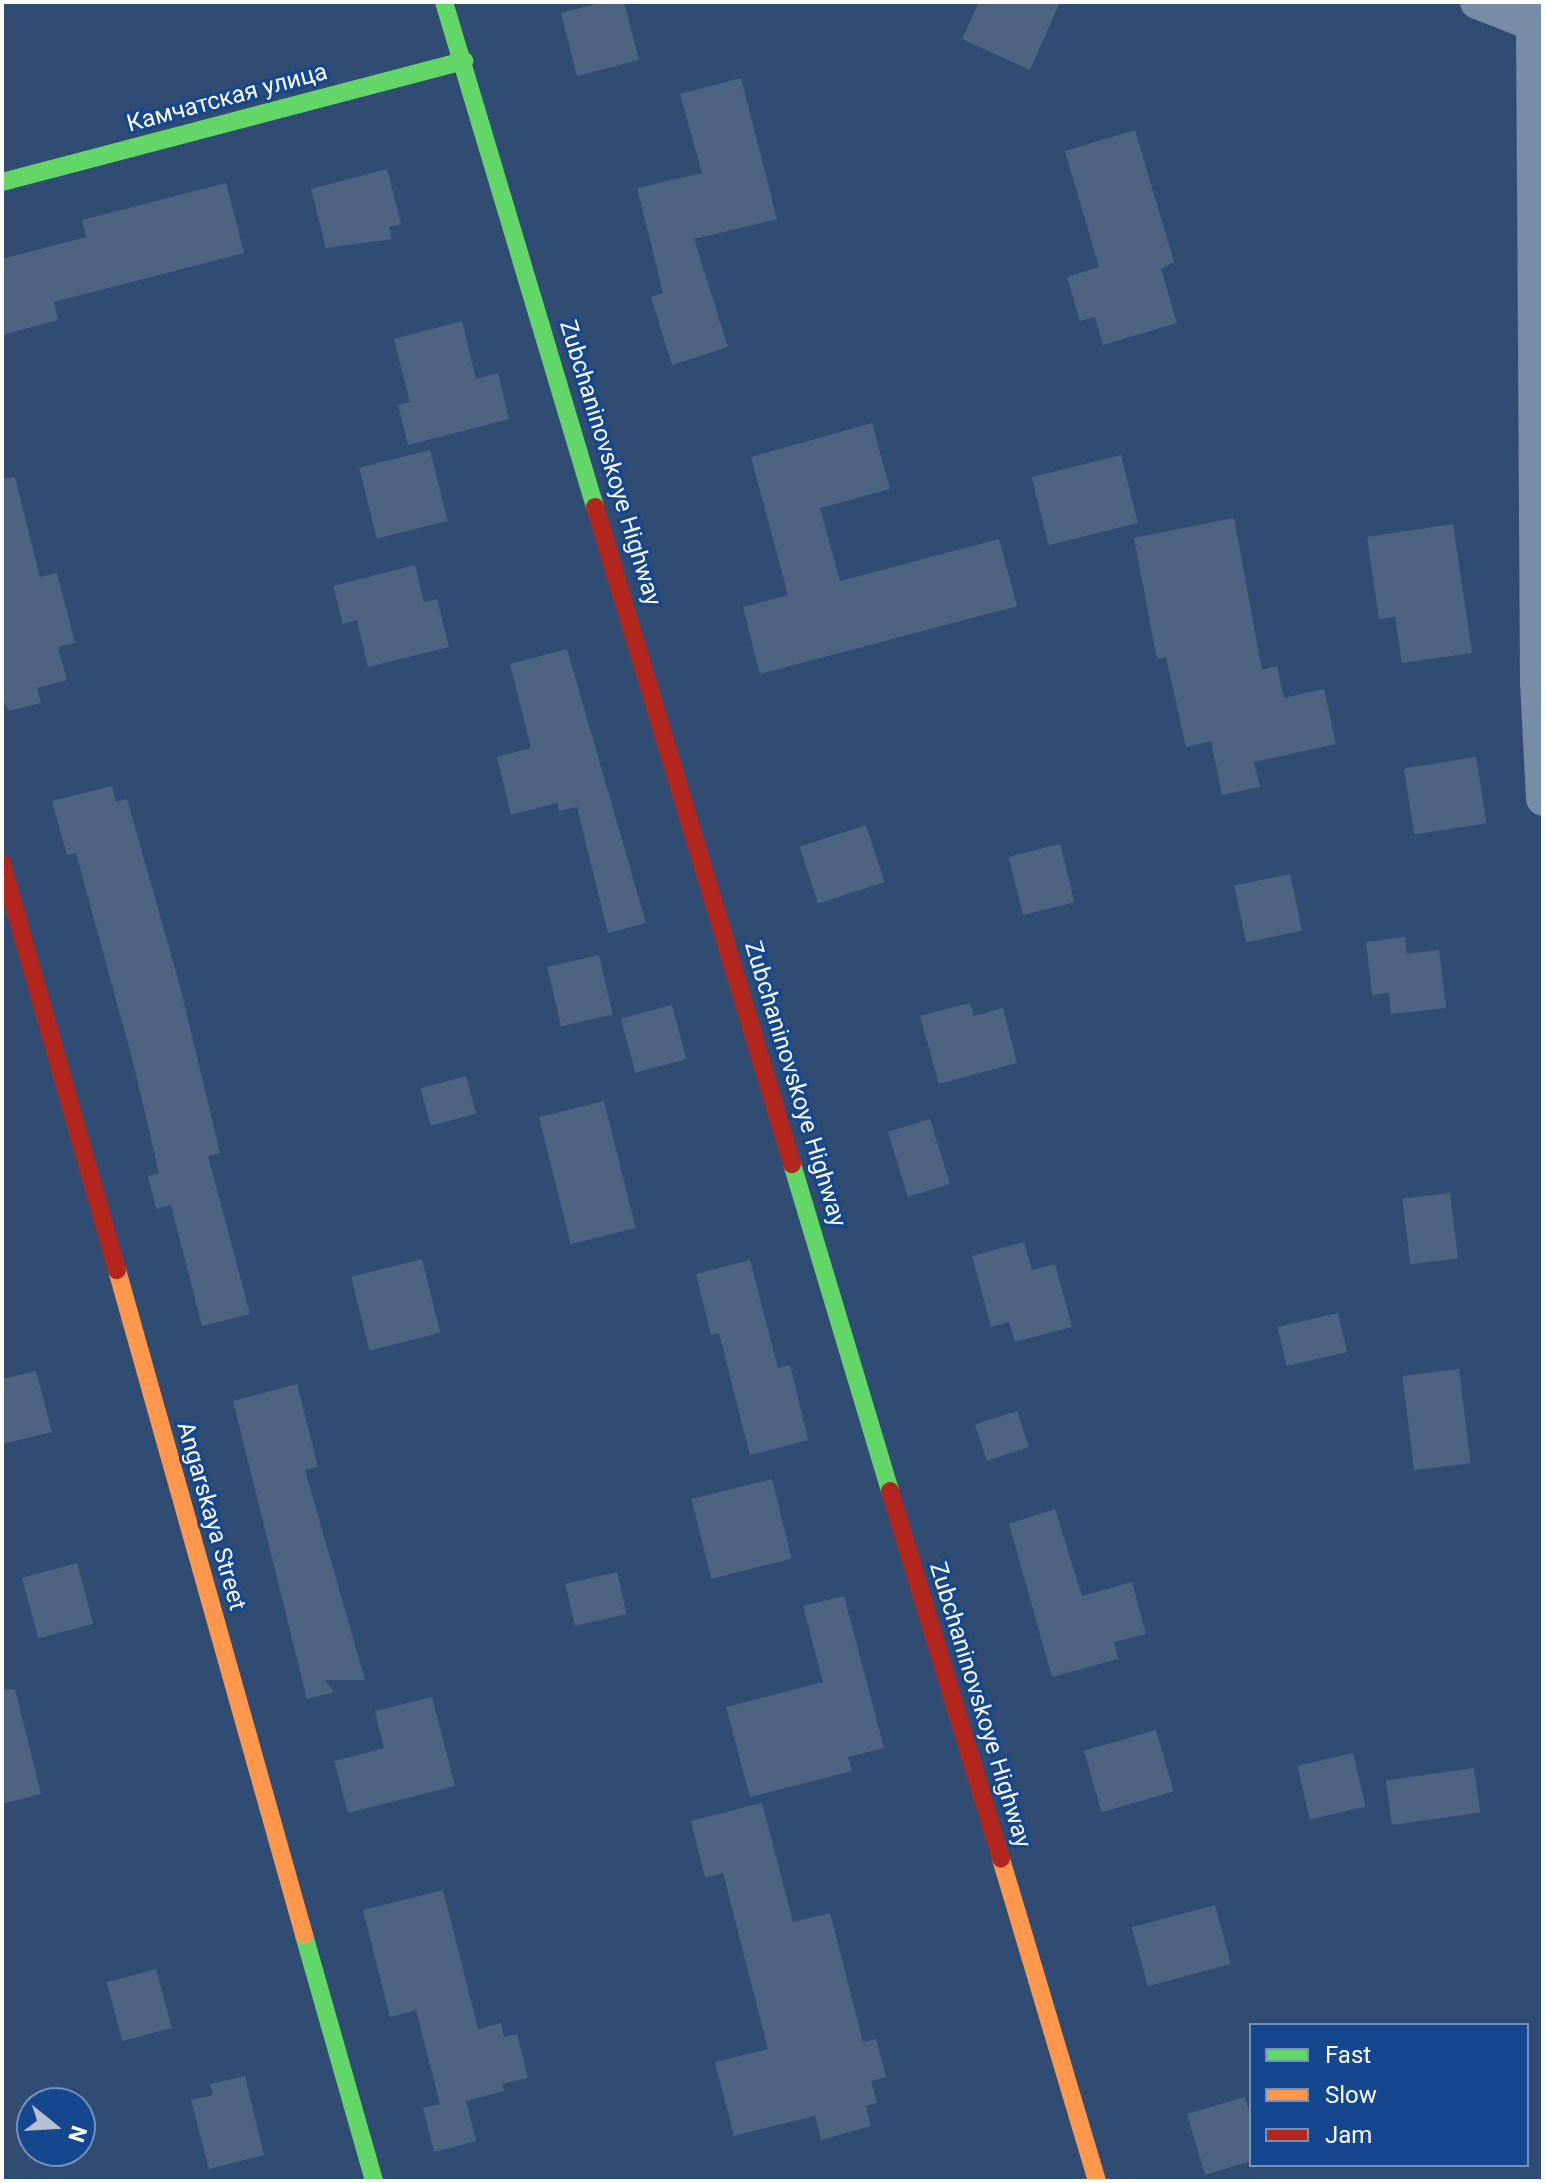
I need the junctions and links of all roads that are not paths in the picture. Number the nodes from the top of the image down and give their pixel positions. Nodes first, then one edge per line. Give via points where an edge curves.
1 (444, 2) edge
2 (1477, 2) edge
3 (1539, 18) edge
4 (464, 61) junction
5 (2, 182) edge
6 (1540, 685) edge
7 (1543, 799) edge
8 (2, 864) edge
9 (374, 2181) edge
10 (1097, 2181) edge

1 - 4 main road, Zubchaninovskoye Highway
2 - 3 street
3 - 6 street
4 - 5 main road, Камчатская улица
4 - 10 main road, Zubchaninovskoye Highway
6 - 7 street
8 - 9 main road, Angarskaya Street

